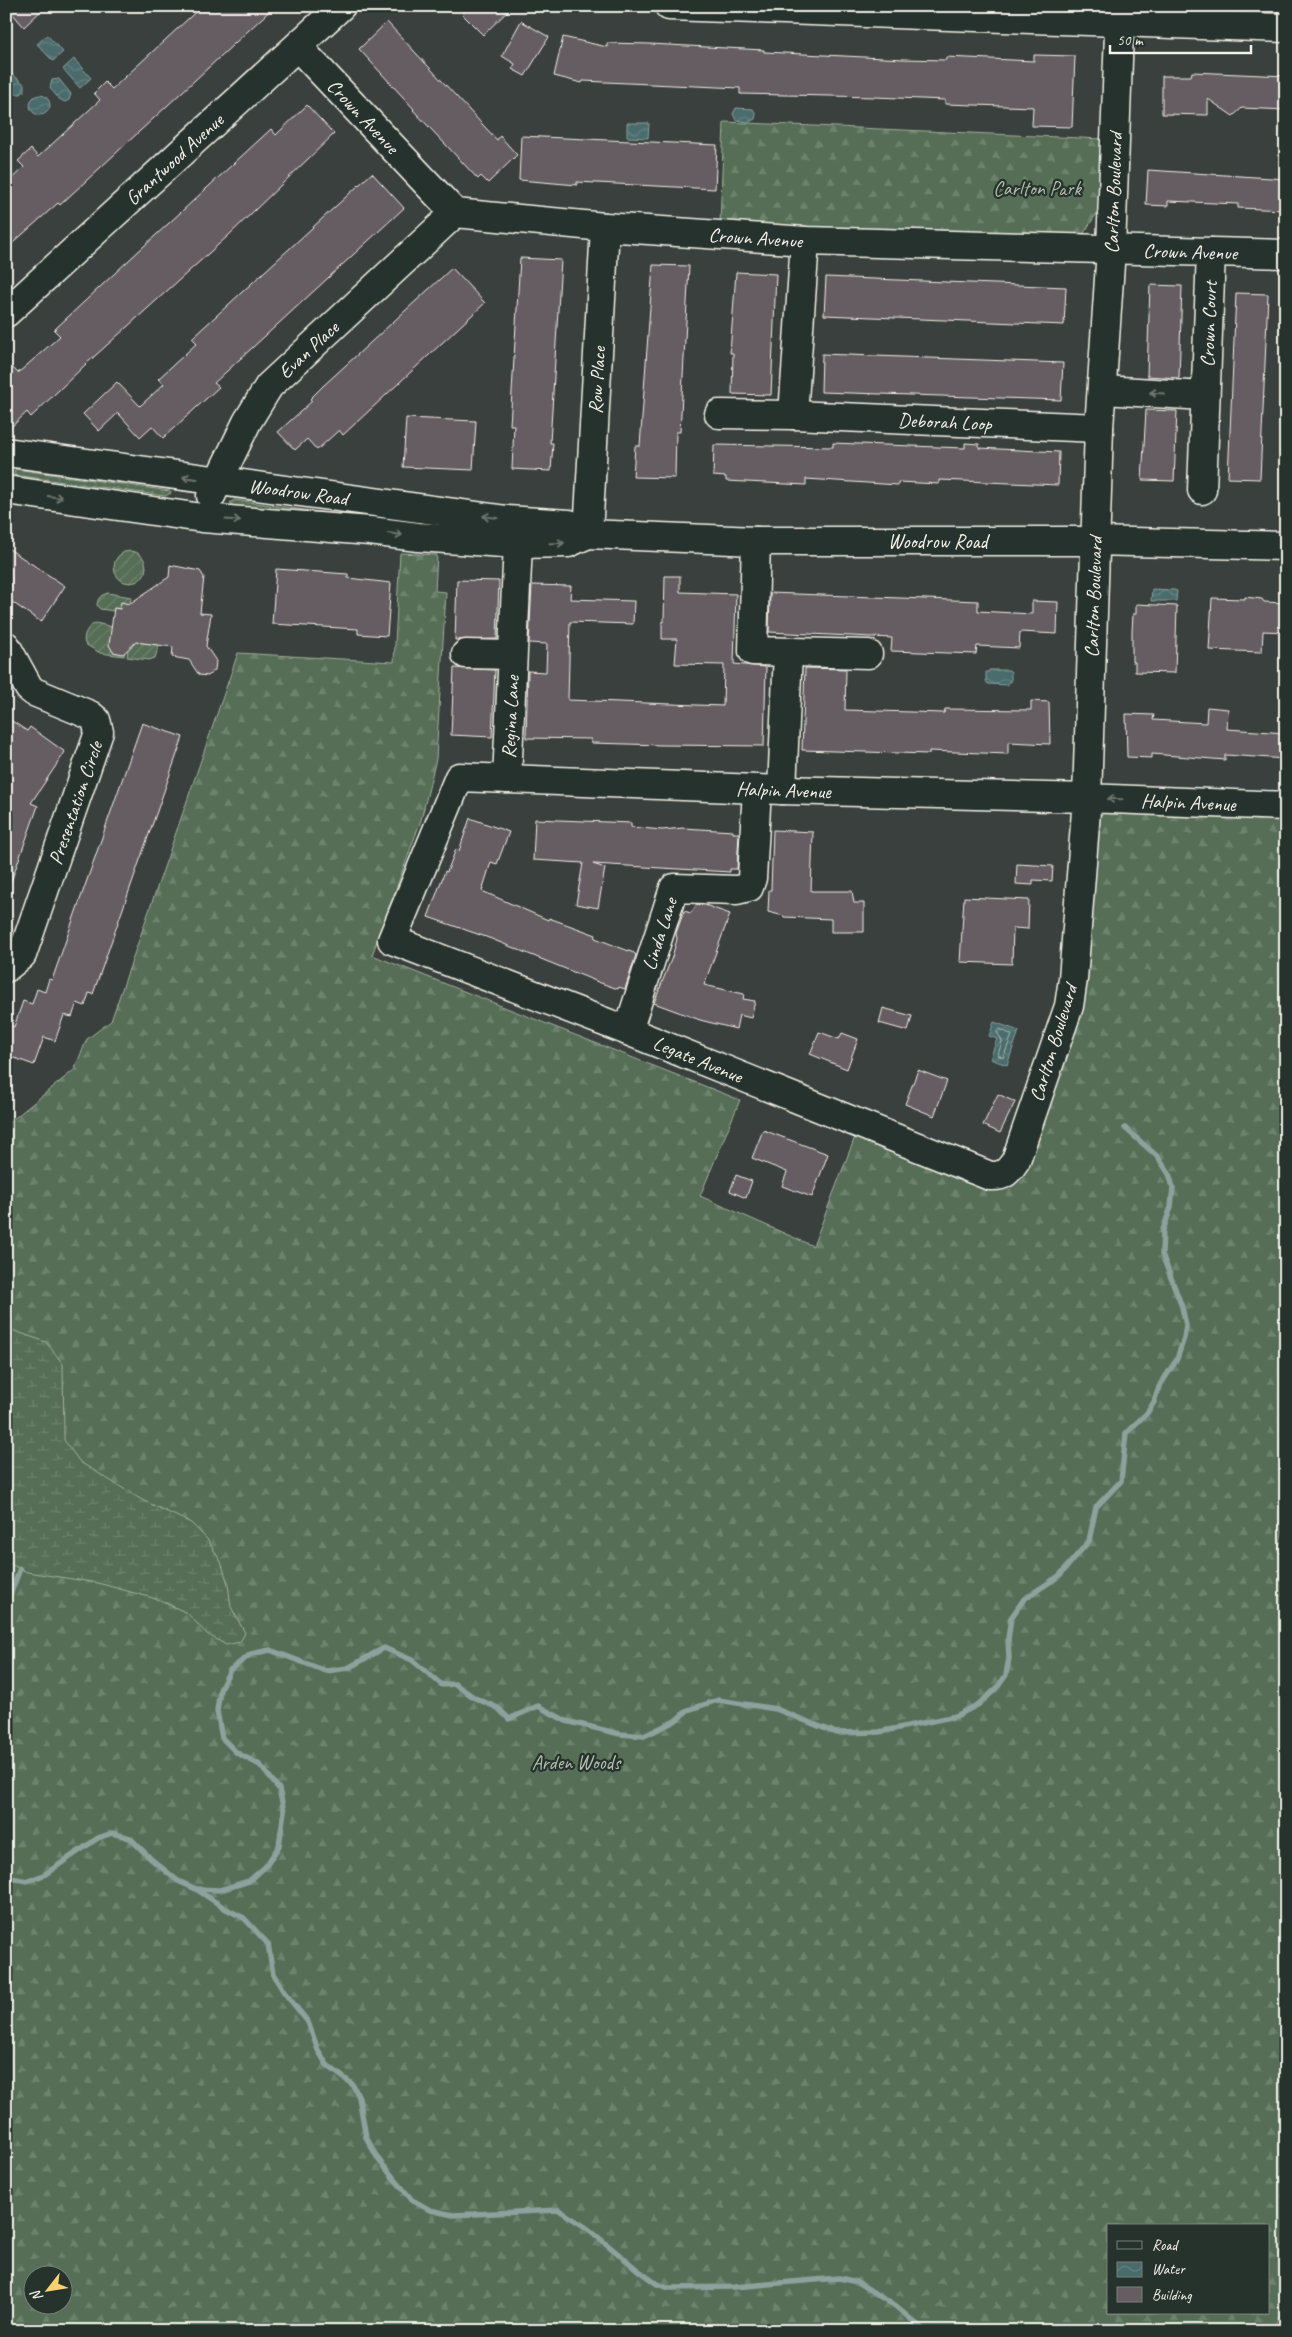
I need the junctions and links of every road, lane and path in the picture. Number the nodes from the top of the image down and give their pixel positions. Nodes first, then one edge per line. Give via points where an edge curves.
1 (341, 6) edge
2 (669, 6) edge
3 (1119, 14) edge
4 (1286, 28) edge
5 (298, 47) junction
6 (455, 213) junction
7 (605, 227) junction
8 (805, 241) junction
9 (1111, 249) junction
10 (1211, 252) junction
11 (1286, 254) edge
12 (6, 313) edge
13 (1103, 390) junction
14 (1205, 396) junction
15 (719, 414) dead end
16 (793, 415) junction
17 (1099, 428) junction
18 (6, 452) edge
19 (218, 481) junction
20 (6, 490) edge
21 (1202, 490) dead end
22 (202, 518) junction
23 (588, 534) junction
24 (756, 541) junction
25 (1094, 541) junction
26 (518, 544) junction
27 (1286, 546) edge
28 (6, 646) edge
29 (788, 652) junction
30 (466, 654) dead end
31 (868, 654) dead end
32 (512, 655) junction
33 (507, 779) junction
34 (770, 790) junction
35 (1087, 798) junction
36 (1286, 806) edge
37 (392, 940) joint
38 (6, 968) edge
39 (628, 1031) junction
40 (1004, 1174) joint

1 - 5 street, Grantwood Avenue
2 - 3 street
3 - 4 street
3 - 9 street, Carlton Boulevard
5 - 6 street, Crown Avenue
5 - 12 street, Grantwood Avenue
6 - 7 street, Crown Avenue
6 - 19 street, Evan Place via 270,386 247,422
7 - 8 street, Crown Avenue
7 - 23 street, Row Place
8 - 9 street, Crown Avenue
8 - 16 street
9 - 10 street, Crown Avenue
9 - 13 street, Carlton Boulevard
10 - 11 street, Crown Avenue
10 - 14 street, Crown Court
14 -> 13 street, Crown Court
13 - 17 street, Carlton Boulevard
14 - 21 street, Crown Court
15 - 16 street, Deborah Loop
16 - 17 street, Deborah Loop
17 - 25 street, Carlton Boulevard
19 -> 18 street, Woodrow Road
19 - 22 street, Evan Place
23 -> 19 street, Woodrow Road via 569,524 507,520
20 -> 22 street, Woodrow Road
22 -> 26 street, Woodrow Road
23 - 24 street, Woodrow Road
26 -> 23 street, Woodrow Road via 568,543
24 - 25 street, Woodrow Road
24 - 29 street via 753,651
25 - 27 street, Woodrow Road
25 - 35 street, Carlton Boulevard
26 - 32 street, Regina Lane
28 - 38 street, Presentation Circle via 29,688 90,715 96,720 99,732 22,955
29 - 31 street
29 - 34 street
30 - 32 street, Regina Lane
32 - 33 street, Regina Lane
33 - 34 street, Halpin Avenue
33 - 37 street, Halpin Avenue via 459,777
34 - 35 street, Halpin Avenue
34 - 39 street, Linda Lane via 749,887 738,890 674,888
36 -> 35 street, Halpin Avenue
35 - 40 street, Carlton Boulevard via 1069,1006 1016,1160
37 - 39 street, Legate Avenue
39 - 40 street, Legate Avenue via 990,1176

